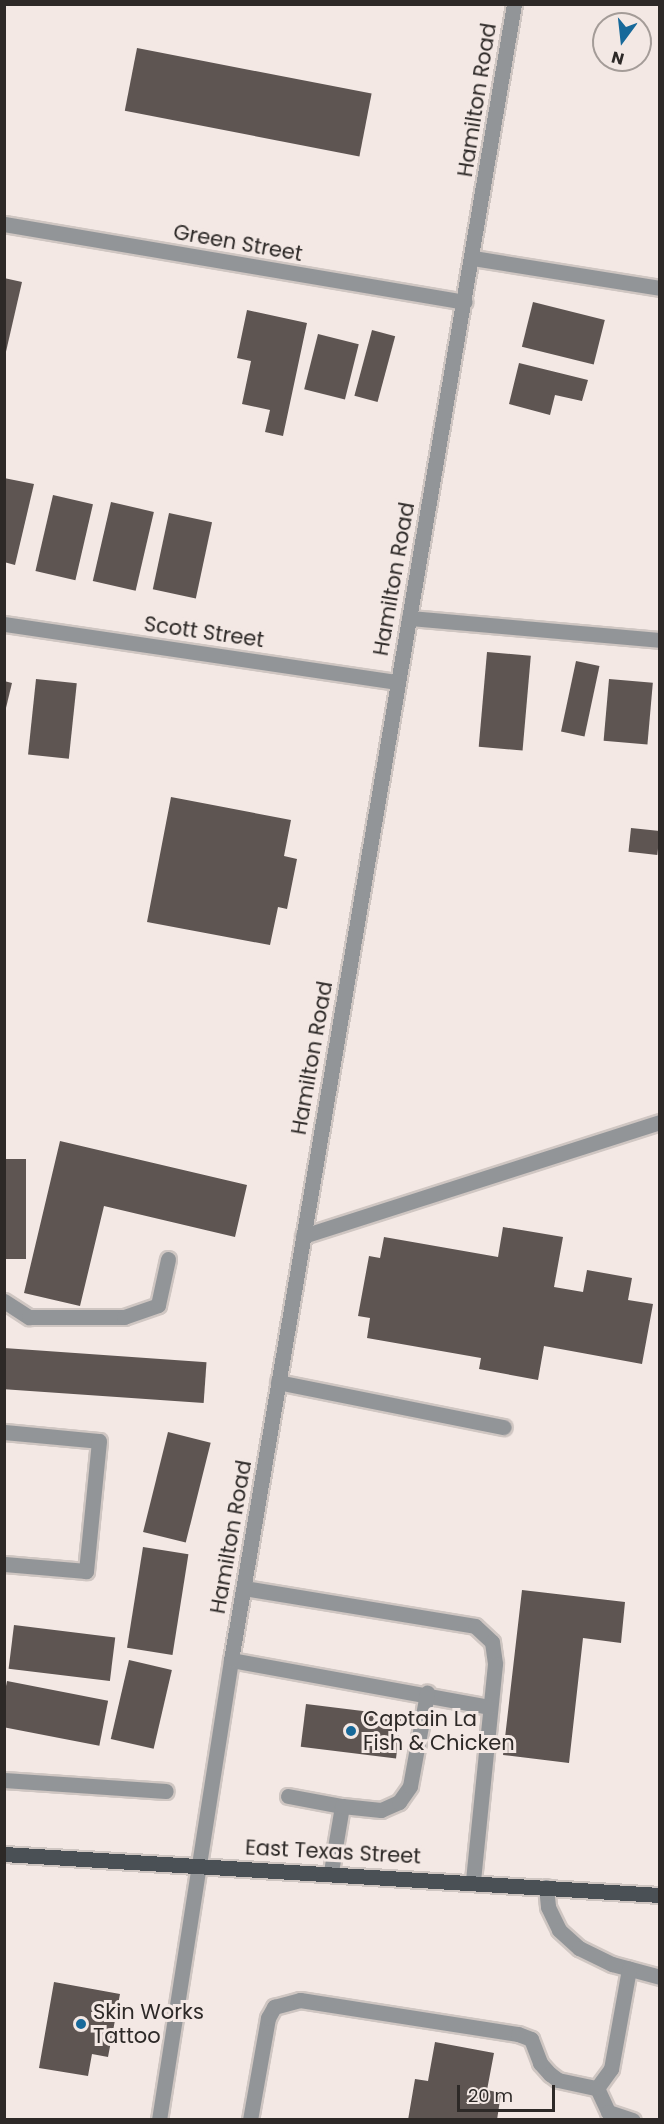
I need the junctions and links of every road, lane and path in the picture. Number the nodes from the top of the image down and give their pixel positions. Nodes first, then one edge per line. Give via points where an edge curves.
1 (514, 4) edge
2 (4, 224) edge
3 (473, 258) junction
4 (660, 288) edge
5 (465, 302) junction
6 (409, 618) junction
7 (4, 624) edge
8 (660, 640) edge
9 (397, 682) junction
10 (660, 1122) edge
11 (303, 1236) junction
12 (168, 1259) dead end
13 (4, 1301) edge
14 (278, 1382) junction
15 (504, 1427) dead end
16 (4, 1432) edge
17 (4, 1564) edge
18 (244, 1588) junction
19 (231, 1660) junction
20 (427, 1694) junction
21 (490, 1707) junction
22 (4, 1780) edge
23 (166, 1791) dead end
24 (288, 1796) dead end
25 (342, 1806) junction
26 (4, 1854) edge
27 (201, 1866) junction
28 (331, 1872) junction
29 (472, 1882) junction
30 (546, 1887) junction
31 (660, 1895) edge
32 (629, 1969) junction
33 (660, 1977) edge
34 (597, 2088) junction
35 (159, 2120) edge
36 (250, 2120) edge
37 (633, 2120) edge

1 - 3 street, Hamilton Road
2 - 5 street, Green Street
3 - 4 street
3 - 5 street, Hamilton Road
5 - 6 street, Hamilton Road
6 - 8 street
6 - 9 street, Hamilton Road
7 - 9 street, Scott Street
9 - 11 street, Hamilton Road
10 - 11 street
11 - 14 street, Hamilton Road
12 - 13 street via 159,1305 124,1317 29,1317
14 - 15 street
14 - 18 street, Hamilton Road
16 - 17 street via 99,1441 86,1571
18 - 19 street, Hamilton Road
18 - 21 street via 475,1626 492,1642 495,1664
19 - 20 street
19 - 27 street, Hamilton Road
20 - 21 street
20 - 25 street via 410,1786 399,1802 381,1810
21 - 29 street
22 - 23 street
24 - 25 street
25 - 28 street
26 - 27 main road, East Texas Street
27 - 28 main road, East Texas Street
27 - 35 street, Hamilton Road
28 - 29 main road, East Texas Street
29 - 30 main road, East Texas Street
30 - 31 main road, East Texas Street
30 - 32 street via 548,1907 559,1930 579,1948
32 - 33 street
32 - 34 street via 611,2069
34 - 36 street via 558,2080 540,2063 531,2039 518,2034 300,2000 274,2007 268,2019
34 - 37 street via 608,2112

